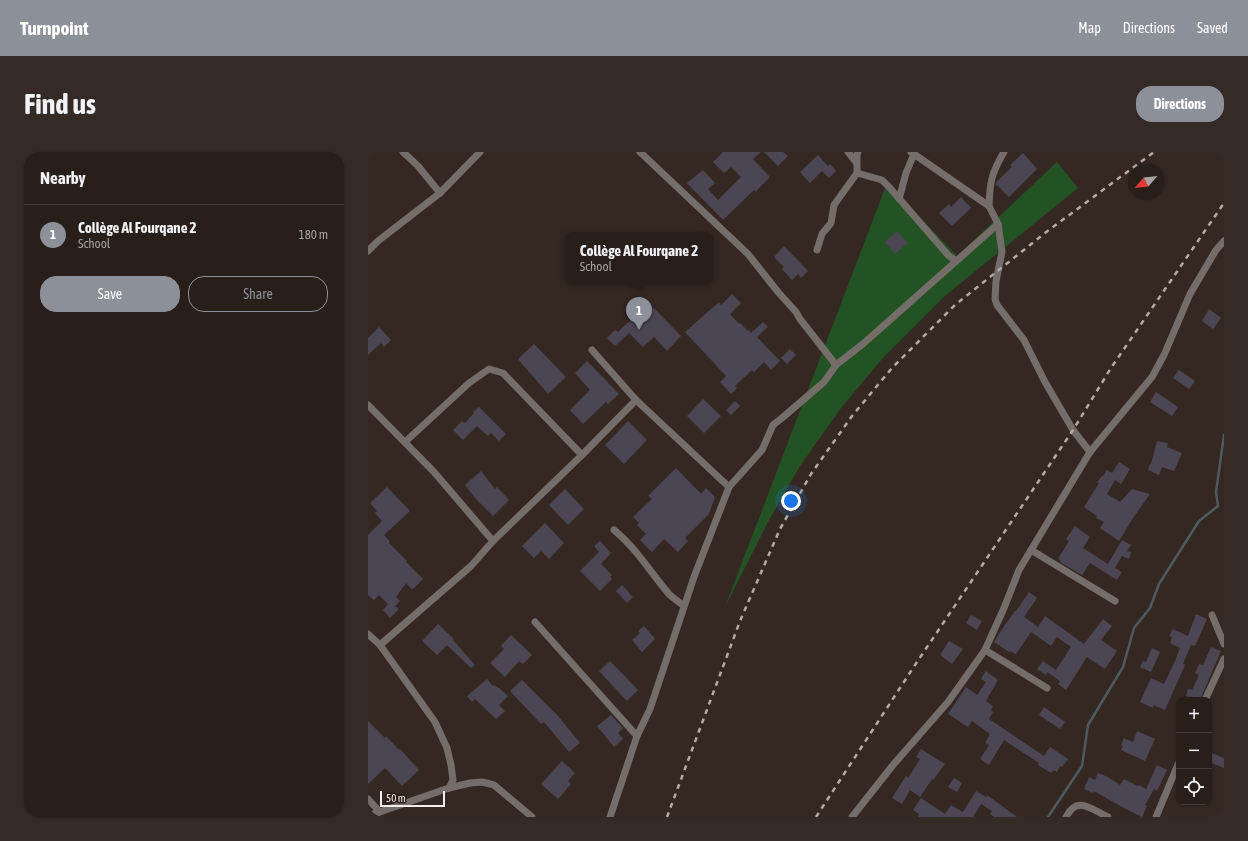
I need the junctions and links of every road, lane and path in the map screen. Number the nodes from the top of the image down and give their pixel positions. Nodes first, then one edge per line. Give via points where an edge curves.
1 (403, 152) edge
2 (480, 152) edge
3 (640, 152) edge
4 (848, 152) edge
5 (858, 152) edge
6 (1004, 152) edge
7 (912, 153) edge
8 (856, 162) junction
9 (857, 172) junction
10 (440, 193) junction
11 (899, 199) junction
12 (989, 206) junction
13 (998, 224) junction
14 (1224, 241) edge
15 (817, 250) dead end
16 (368, 251) edge
17 (956, 261) junction
18 (592, 350) dead end
19 (836, 365) junction
20 (636, 400) junction
21 (368, 405) edge
22 (405, 442) junction
23 (1090, 452) junction
24 (582, 455) junction
25 (729, 487) junction
26 (614, 530) dead end
27 (493, 541) junction
28 (1031, 550) junction
29 (1115, 601) dead end
30 (684, 606) junction
31 (1212, 615) dead end
32 (535, 622) dead end
33 (368, 634) edge
34 (1224, 644) edge
35 (380, 645) junction
36 (985, 650) junction
37 (1224, 658) edge
38 (1047, 688) dead end
39 (1206, 697) edge
40 (637, 736) junction
41 (1176, 769) edge
42 (449, 788) junction
43 (368, 799) edge
44 (380, 812) junction
45 (368, 816) edge
46 (532, 817) edge
47 (610, 817) edge
48 (852, 817) edge
49 (1066, 817) edge
50 (1108, 817) edge
51 (1156, 817) edge

1 - 10 street
2 - 10 street
3 - 19 street via 748,254
4 - 8 street
5 - 8 street
6 - 12 street via 995,166 990,182
7 - 11 street
7 - 12 street
8 - 9 street
9 - 11 street via 882,180
9 - 15 street via 834,205 831,222 822,234
10 - 16 street
11 - 17 street
12 - 13 street
13 - 17 street
13 - 23 street via 1002,252 996,287 997,305 1024,340 1044,382 1073,430
14 - 23 street via 1190,294 1152,377
17 - 19 street via 864,344
18 - 20 street
19 - 25 street via 824,382 773,425 762,450
20 - 24 street
20 - 25 street
21 - 22 street
22 - 24 street via 469,382 489,369 503,373
22 - 27 street
23 - 28 street
24 - 27 street
25 - 30 street
26 - 30 street via 637,553 670,595
27 - 35 street via 471,566
28 - 29 street
28 - 36 street via 1019,570
30 - 40 street via 650,709
31 - 34 street
32 - 40 street
33 - 35 street
35 - 42 street via 435,722 447,748 451,765 453,780
36 - 38 street
36 - 48 street via 948,702
37 - 39 street
40 - 47 street
41 - 51 street
42 - 44 street
42 - 46 street via 482,782 494,785
43 - 44 street
44 - 45 street
49 - 50 street via 1073,806 1082,804

